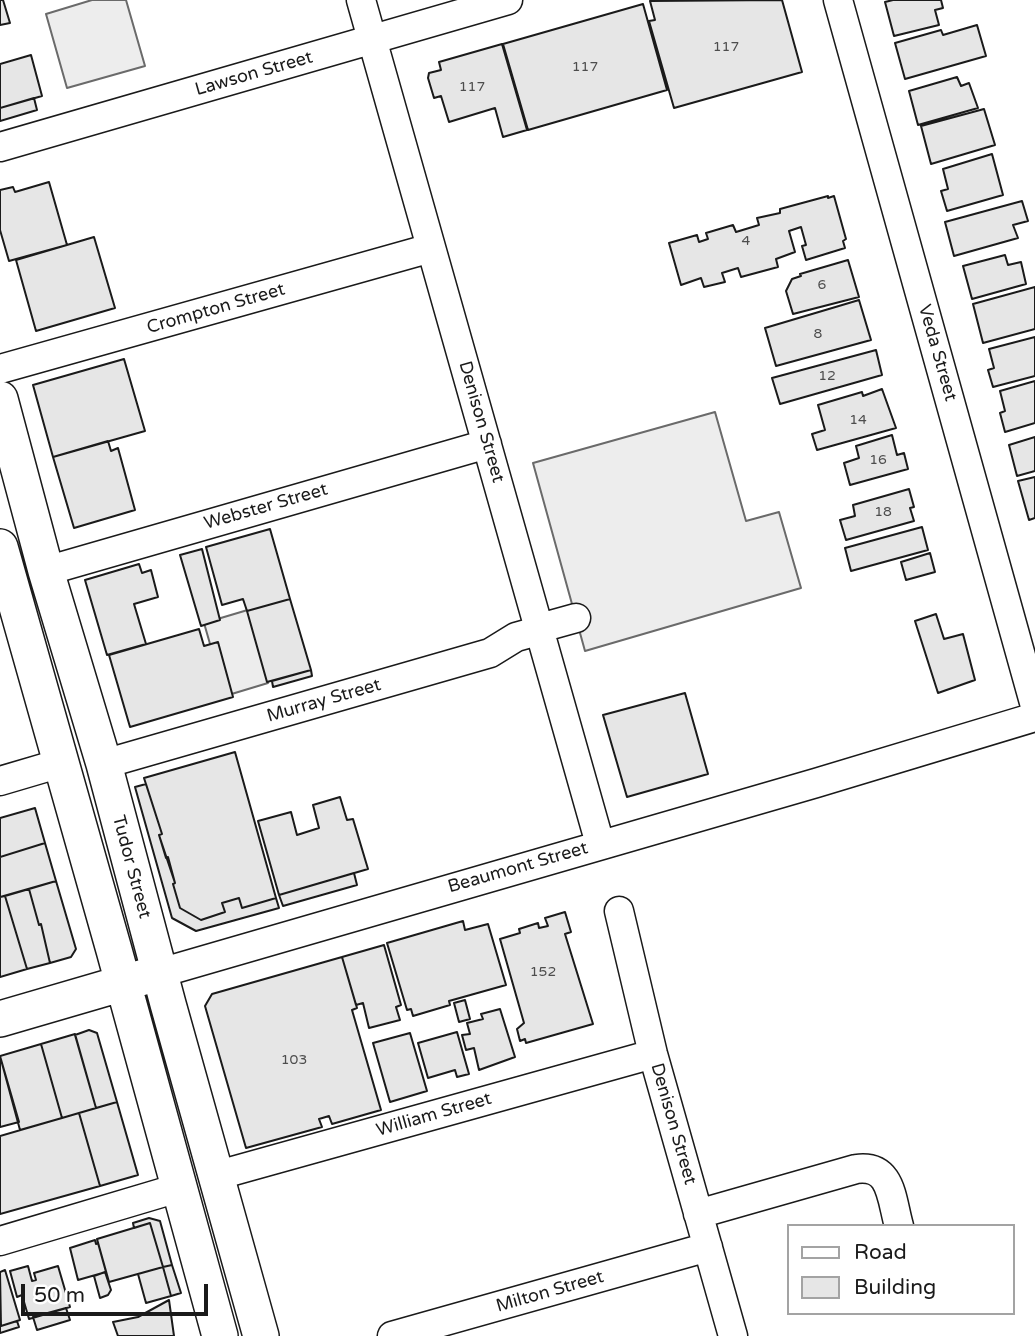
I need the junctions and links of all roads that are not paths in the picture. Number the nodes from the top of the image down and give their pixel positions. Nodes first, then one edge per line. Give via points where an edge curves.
1 (361, 0) edge
2 (508, 0) edge
3 (838, 0) edge
4 (371, 40) junction
5 (0, 147) edge
6 (431, 248) junction
7 (0, 369) edge
8 (0, 399) edge
9 (487, 444) junction
10 (0, 547) edge
11 (46, 571) junction
12 (576, 618) dead end
13 (541, 629) junction
14 (1035, 706) edge
15 (1035, 717) edge
16 (61, 763) junction
17 (104, 764) junction
18 (0, 780) edge
19 (600, 844) junction
20 (619, 911) dead end
21 (160, 972) junction
22 (123, 982) junction
23 (0, 1019) edge
24 (653, 1054) junction
25 (215, 1176) junction
26 (178, 1188) junction
27 (698, 1214) junction
28 (898, 1224) edge
29 (0, 1241) edge
30 (708, 1247) junction
31 (220, 1336) edge
32 (261, 1336) edge
33 (392, 1336) edge
34 (733, 1336) edge

1 - 4 street, Denison Street
2 - 4 street, Lawson Street
3 - 14 street, Veda Street
4 - 5 street, Lawson Street
4 - 6 street, Denison Street
6 - 7 street, Crompton Street
6 - 9 street, Denison Street
8 - 11 main road, Tudor Street
9 - 11 street, Webster Street
9 - 13 street, Denison Street
10 - 16 main road
11 - 17 main road, Tudor Street
12 - 13 street, Murray Street
13 - 17 street, Murray Street via 490,653
13 - 19 street, Denison Street
15 - 19 street, Beaumont Street
16 - 18 street
16 - 22 main road
17 - 21 main road, Tudor Street
19 - 21 street, Beaumont Street
20 - 24 street, Denison Street
21 - 22 main road, Beaumont Street
21 - 25 main road, Tudor Street
22 - 23 main road, Beaumont Street
22 - 26 main road
24 - 25 street, William Street
24 - 27 street, Denison Street
25 - 32 main road, Tudor Street
26 - 29 street
26 - 31 main road
27 - 28 street via 869,1167 886,1180
27 - 30 street, Denison Street
30 - 33 street, Milton Street
30 - 34 street, Denison Street

